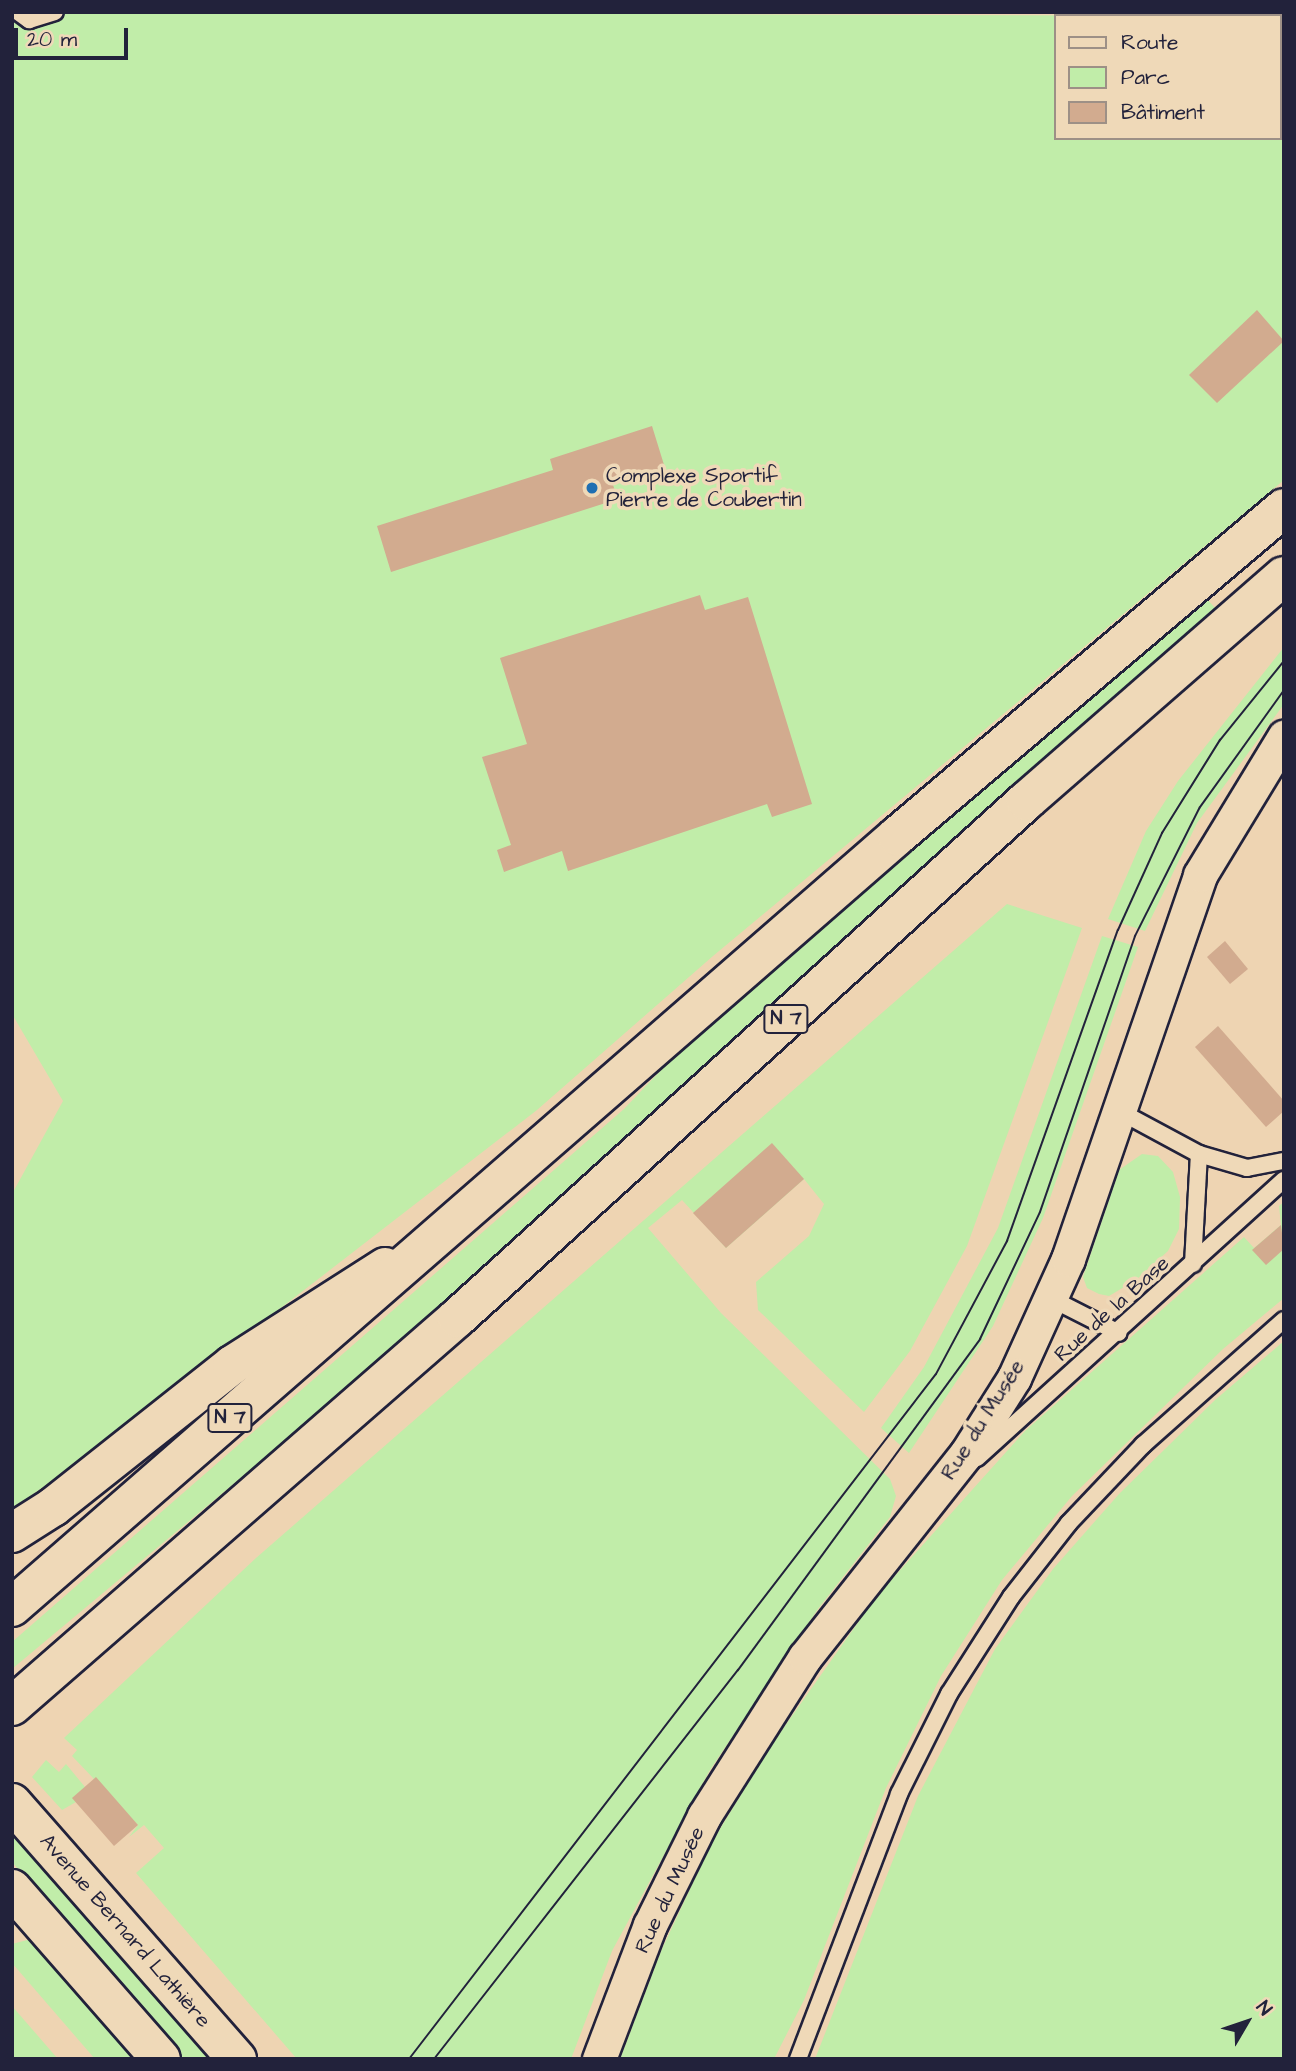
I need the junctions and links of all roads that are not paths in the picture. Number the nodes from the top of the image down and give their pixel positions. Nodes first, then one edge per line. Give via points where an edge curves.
1 (18, 12) edge
2 (55, 12) edge
3 (1284, 508) edge
4 (1284, 576) edge
5 (1284, 737) edge
6 (1119, 1111) junction
7 (1199, 1154) junction
8 (1284, 1161) edge
9 (1284, 1180) edge
10 (446, 1228) junction
11 (1193, 1264) junction
12 (1050, 1298) junction
13 (1284, 1320) edge
14 (1119, 1332) junction
15 (936, 1494) junction
16 (12, 1533) edge
17 (12, 1606) edge
18 (12, 1706) edge
19 (12, 1803) edge
20 (13, 1895) edge
21 (160, 2059) edge
22 (237, 2059) edge
23 (599, 2059) edge
24 (798, 2059) edge

1 - 2 lane via 29,20
3 - 10 main road, N 7
4 - 18 main road, N 7 via 1026,801 457,1318
5 - 6 street, Rue du Musée via 1200,874
6 - 7 lane
6 - 12 street, Rue du Musée
7 - 8 lane via 1247,1168
7 - 11 lane
9 - 11 lane, Rue de la Base
10 - 16 main road via 232,1364 53,1507
10 - 17 main road, N 7
11 - 14 lane, Rue de la Base
12 - 14 lane
12 - 15 street, Rue du Musée via 1014,1378
13 - 24 lane via 1143,1445 1069,1523 1011,1597 949,1694 899,1794
14 - 15 lane, Rue de la Base
15 - 23 street, Rue du Musée via 805,1657 704,1816 650,1925
19 - 22 main road, Avenue Bernard Lathière
20 - 21 main road

